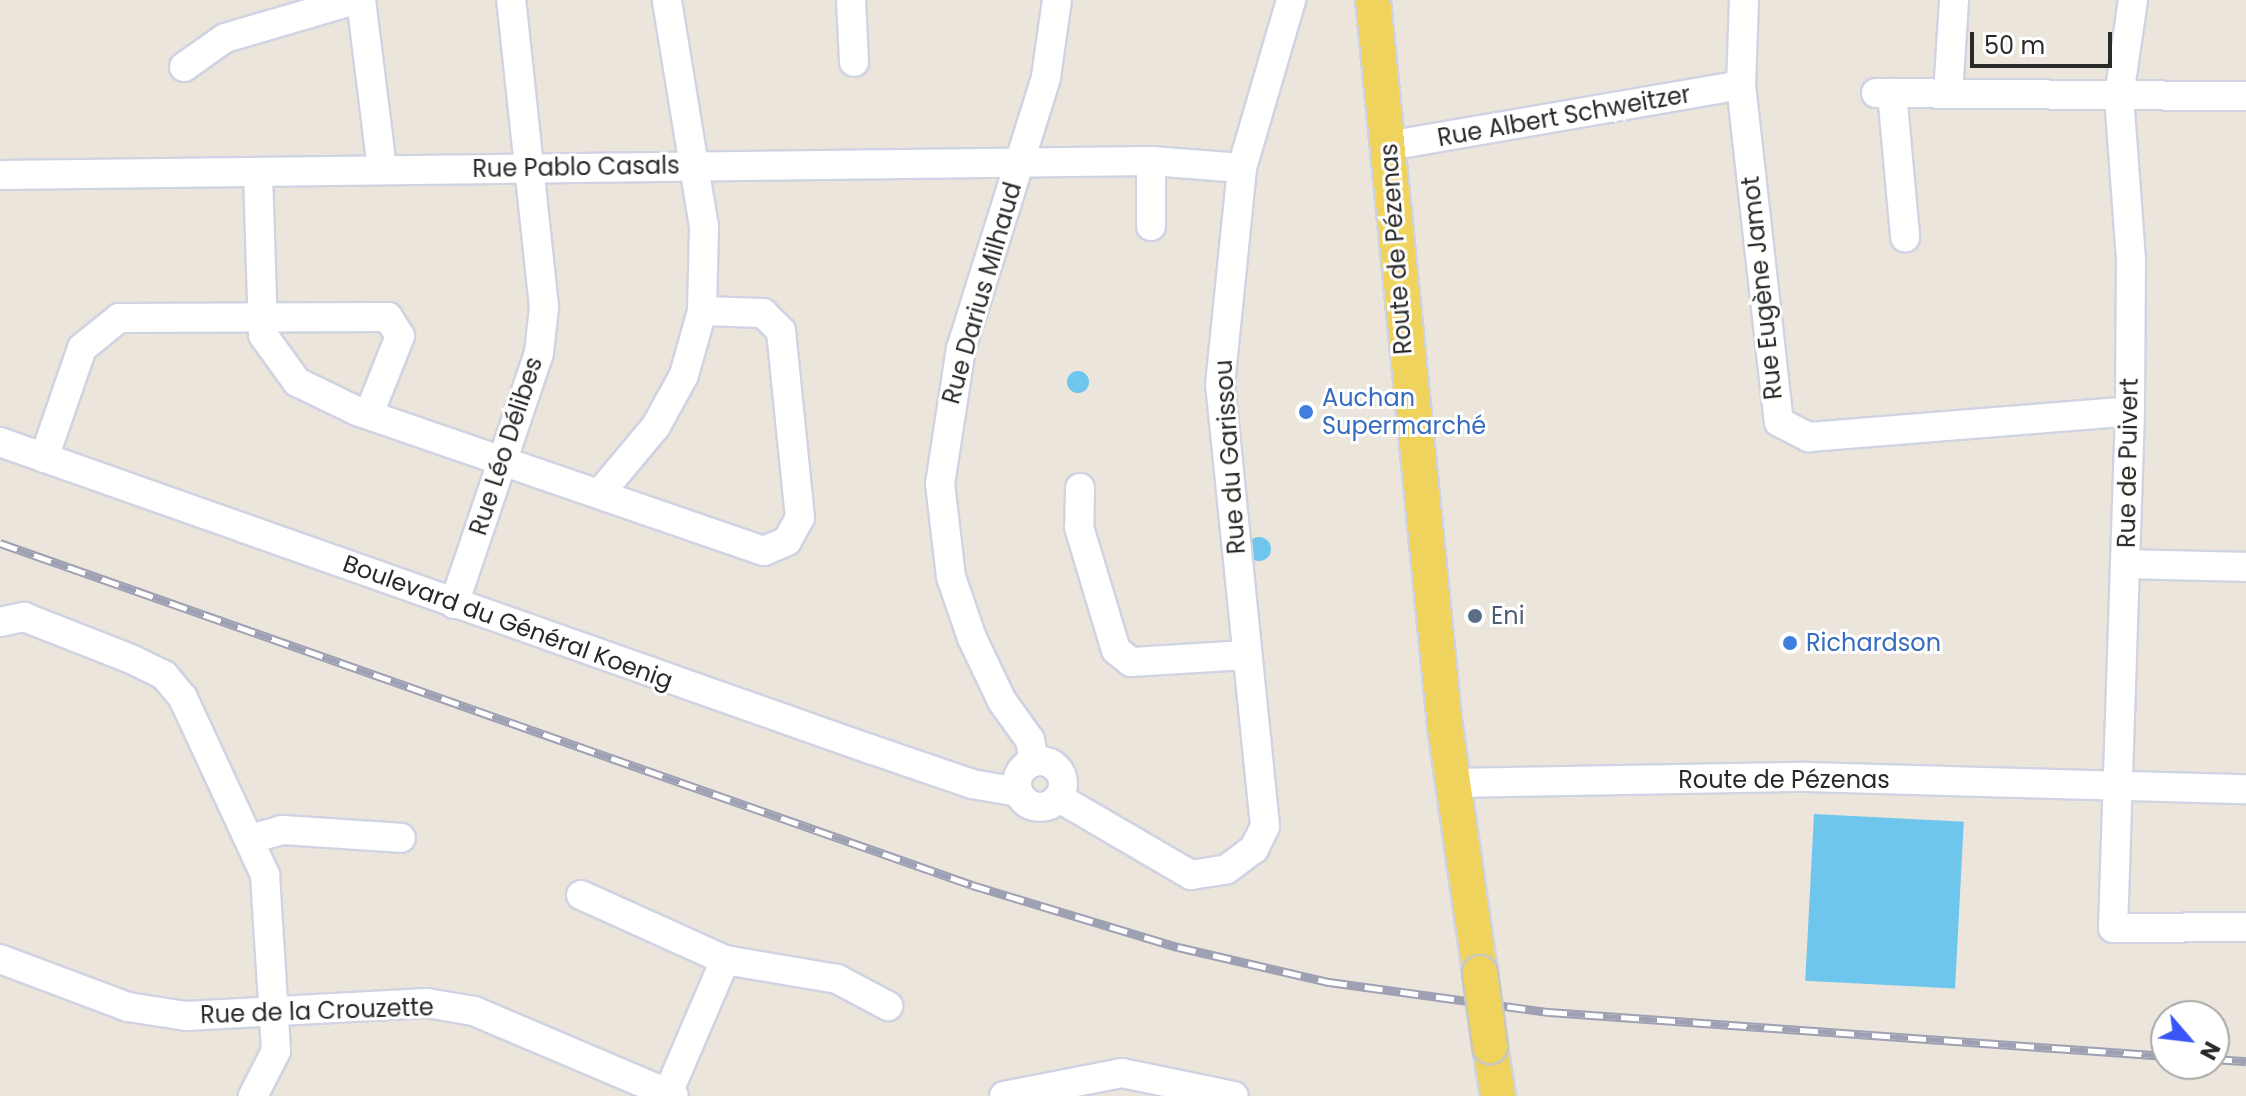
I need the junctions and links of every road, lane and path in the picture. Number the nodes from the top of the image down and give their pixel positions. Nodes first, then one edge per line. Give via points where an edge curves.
1 (358, 0) edge
2 (511, 0) edge
3 (667, 0) edge
4 (851, 0) edge
5 (1057, 0) edge
6 (1291, 0) edge
7 (1373, 0) edge
8 (1744, 0) edge
9 (1954, 0) edge
10 (2133, 0) edge
11 (854, 62) dead end
12 (184, 67) dead end
13 (1741, 85) junction
14 (1948, 94) junction
15 (2119, 96) junction
16 (2246, 96) edge
17 (1388, 146) junction
18 (1151, 161) junction
19 (1020, 163) junction
20 (697, 165) junction
21 (1242, 168) junction
22 (382, 169) junction
23 (528, 169) junction
24 (258, 173) junction
25 (0, 175) edge
26 (1151, 226) dead end
27 (1905, 237) dead end
28 (702, 311) junction
29 (261, 316) junction
30 (2130, 411) junction
31 (369, 414) junction
32 (0, 442) edge
33 (44, 458) junction
34 (502, 460) junction
35 (1080, 488) dead end
36 (601, 492) junction
37 (2126, 564) junction
38 (2246, 567) edge
39 (454, 604) junction
40 (0, 622) edge
41 (1245, 655) junction
42 (1034, 762) junction
43 (1452, 783) junction
44 (2116, 784) junction
45 (2246, 789) edge
46 (1018, 792) junction
47 (1059, 798) junction
48 (253, 838) junction
49 (401, 838) dead end
50 (581, 895) dead end
51 (2246, 927) edge
52 (0, 959) edge
53 (725, 960) junction
54 (888, 1006) dead end
55 (275, 1014) junction
56 (1164, 1088) edge
57 (671, 1094) edge
58 (253, 1096) edge
59 (1004, 1096) edge
60 (1234, 1096) edge
61 (1498, 1096) edge

1 - 12 street via 225,38
1 - 22 street
2 - 23 street, Rue Léo Délibes
3 - 20 street
4 - 11 street
5 - 19 street, Rue Darius Milhaud via 1046,77
6 - 21 street, Rue du Garissou
7 - 17 main road, Route de Pézenas
8 - 13 street, Rue Eugène Jamot
9 - 14 street
10 - 15 street, Rue de Puivert
13 - 17 street, Rue Albert Schweitzer
13 - 30 street, Rue Eugène Jamot via 1774,415 1788,430 1809,437
14 - 15 street
14 - 27 street via 1884,93
15 - 16 street
15 - 30 street, Rue de Puivert via 2131,260
17 - 43 main road, Route de Pézenas
18 - 19 street, Rue Pablo Casals
18 - 21 street, Rue Pablo Casals
18 - 26 street
19 - 20 street, Rue Pablo Casals
19 - 42 street, Rue Darius Milhaud via 961,349 940,484 955,589 1002,701 1030,740
20 - 23 street, Rue Pablo Casals
20 - 28 street
21 - 41 street, Rue du Garissou via 1220,385
22 - 23 street, Rue Pablo Casals
22 - 24 street, Rue Pablo Casals
23 - 34 street, Rue Léo Délibes via 544,307 539,353
24 - 25 street, Rue Pablo Casals
24 - 29 street
28 - 36 street via 684,375 656,426
28 - 36 street via 763,313 776,321 800,518 787,541 764,551
29 - 31 street via 263,335 297,382
29 - 31 street via 375,313 397,322 400,336
29 - 33 street via 119,318 96,331 82,348
30 - 37 street, Rue de Puivert
31 - 34 street
32 - 33 street, Boulevard du Général Koenig
33 - 39 street, Boulevard du Général Koenig
34 - 36 street
34 - 39 street, Rue Léo Délibes
35 - 41 street via 1079,527 1116,650 1131,662
37 - 38 street
37 - 44 street, Rue de Puivert
39 - 46 street, Boulevard du Général Koenig via 972,784
40 - 48 street via 24,617 164,675
41 - 47 street, Rue du Garissou via 1265,826 1254,849 1227,869 1191,875
42 - 46 street via 1017,779
42 - 47 street via 1057,768
43 - 44 street, Route de Pézenas via 1807,777
43 - 61 main road, Route de Pézenas, bridge
44 - 45 street, Route de Pézenas
44 - 51 street, Rue de Puivert via 2113,928
46 - 47 street via 1039,808
48 - 49 street via 282,830
48 - 55 street via 271,907
50 - 53 street
52 - 55 street, Rue de la Crouzette via 128,1007 186,1016
53 - 54 street via 837,979
53 - 57 street
55 - 57 street, Rue de la Crouzette via 427,1003 474,1011
55 - 58 street via 276,1051
56 - 59 street via 1122,1073
56 - 60 street

